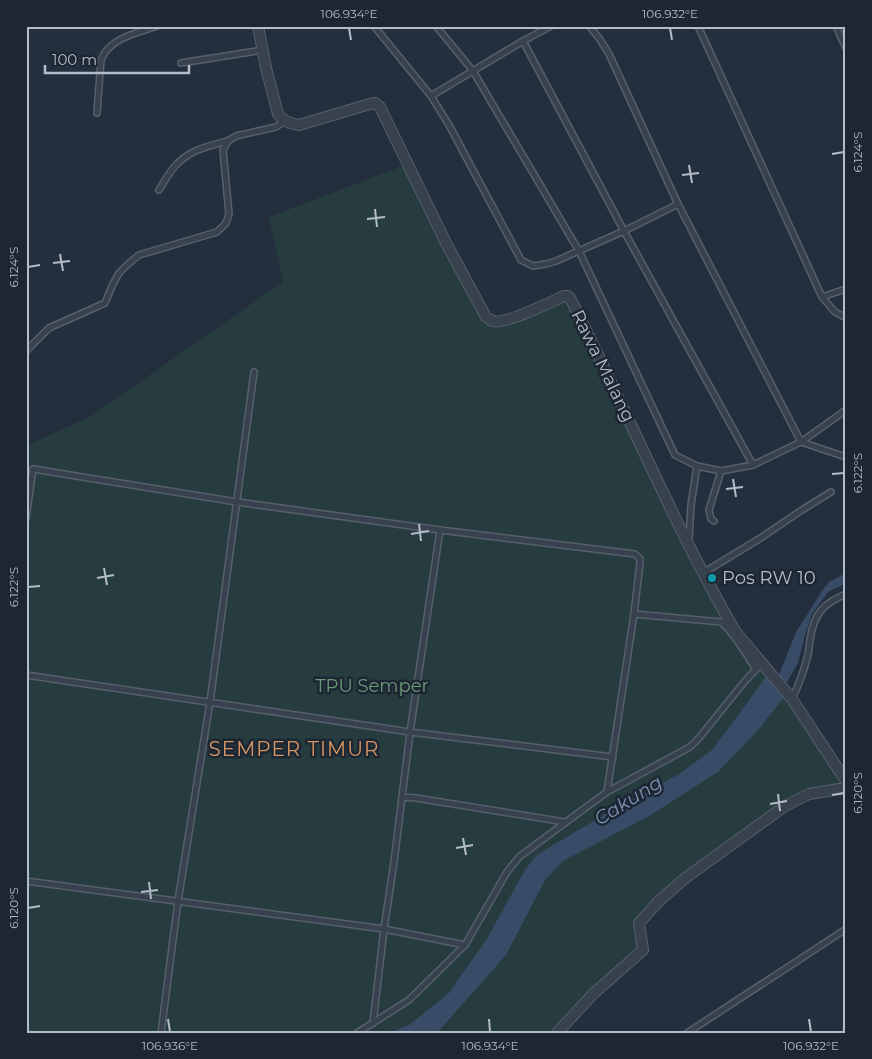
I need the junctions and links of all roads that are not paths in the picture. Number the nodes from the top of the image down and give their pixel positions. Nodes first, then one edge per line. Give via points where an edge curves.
1 (157, 26) edge
2 (258, 26) edge
3 (374, 26) edge
4 (436, 26) edge
5 (551, 26) edge
6 (589, 26) edge
7 (698, 26) edge
8 (836, 26) edge
9 (523, 41) junction
10 (846, 48) edge
11 (262, 50) junction
12 (181, 63) dead end
13 (474, 71) junction
14 (431, 96) junction
15 (96, 113) dead end
16 (286, 121) junction
17 (228, 141) junction
18 (159, 190) dead end
19 (678, 204) junction
20 (624, 230) junction
21 (579, 250) junction
22 (846, 289) edge
23 (822, 297) junction
24 (846, 318) edge
25 (26, 351) edge
26 (254, 372) dead end
27 (846, 410) edge
28 (800, 442) junction
29 (846, 457) edge
30 (753, 465) junction
31 (697, 466) junction
32 (721, 471) junction
33 (831, 492) dead end
34 (236, 502) junction
35 (26, 518) edge
36 (714, 521) dead end
37 (440, 530) junction
38 (689, 545) junction
39 (703, 573) junction
40 (846, 594) edge
41 (634, 614) junction
42 (762, 668) junction
43 (26, 675) edge
44 (791, 698) junction
45 (210, 702) junction
46 (410, 732) junction
47 (614, 756) junction
48 (846, 781) edge
49 (846, 789) edge
50 (608, 792) junction
51 (402, 797) junction
52 (565, 822) junction
53 (26, 880) edge
54 (178, 901) junction
55 (846, 929) edge
56 (384, 930) junction
57 (465, 945) junction
58 (373, 1023) junction
59 (161, 1033) edge
60 (357, 1033) edge
61 (557, 1033) edge
62 (686, 1033) edge

1 - 15 lane via 120,39 103,53
2 - 11 street
3 - 14 lane
4 - 13 lane
5 - 9 lane
6 - 19 lane via 609,54
7 - 23 lane
8 - 10 lane
9 - 13 lane
9 - 20 lane
11 - 12 lane
11 - 16 street via 278,114
13 - 14 lane
13 - 21 lane
14 - 21 lane via 521,260 533,266 546,264
16 - 17 lane
16 - 38 street, Rawa Malang via 299,125 375,102 486,317 499,322 568,296
17 - 18 lane via 185,156
17 - 25 lane via 223,150 229,214 226,223 217,232 139,255 119,273 105,303 49,328
19 - 20 lane
19 - 28 lane
20 - 21 lane
20 - 30 lane
21 - 31 lane via 674,455
22 - 23 lane
23 - 24 lane via 835,312
26 - 34 lane
27 - 28 lane
28 - 29 lane
28 - 30 lane
30 - 32 lane
31 - 32 lane
31 - 38 lane
32 - 36 lane via 709,510
33 - 39 lane
34 - 35 lane via 33,469
34 - 37 lane
34 - 45 lane
37 - 41 lane via 635,554 640,563
37 - 46 lane
38 - 39 street, Rawa Malang
39 - 42 street, Rawa Malang via 735,631
40 - 44 lane via 824,606 815,620 808,656 799,685
41 - 42 lane via 721,622
41 - 47 lane
42 - 44 street, Rawa Malang
42 - 50 lane via 732,696 690,747
43 - 45 lane
44 - 48 street, Rawa Malang
45 - 46 lane
45 - 54 lane
46 - 47 lane
46 - 51 lane
47 - 50 lane
49 - 61 street via 809,794 785,806 684,878 639,923 643,950 593,994
50 - 52 lane
51 - 52 lane
51 - 56 lane
52 - 57 lane via 519,857
53 - 54 lane
54 - 56 lane
54 - 59 lane
55 - 62 lane
56 - 57 lane
56 - 58 lane
57 - 58 lane via 409,1000
58 - 60 lane

